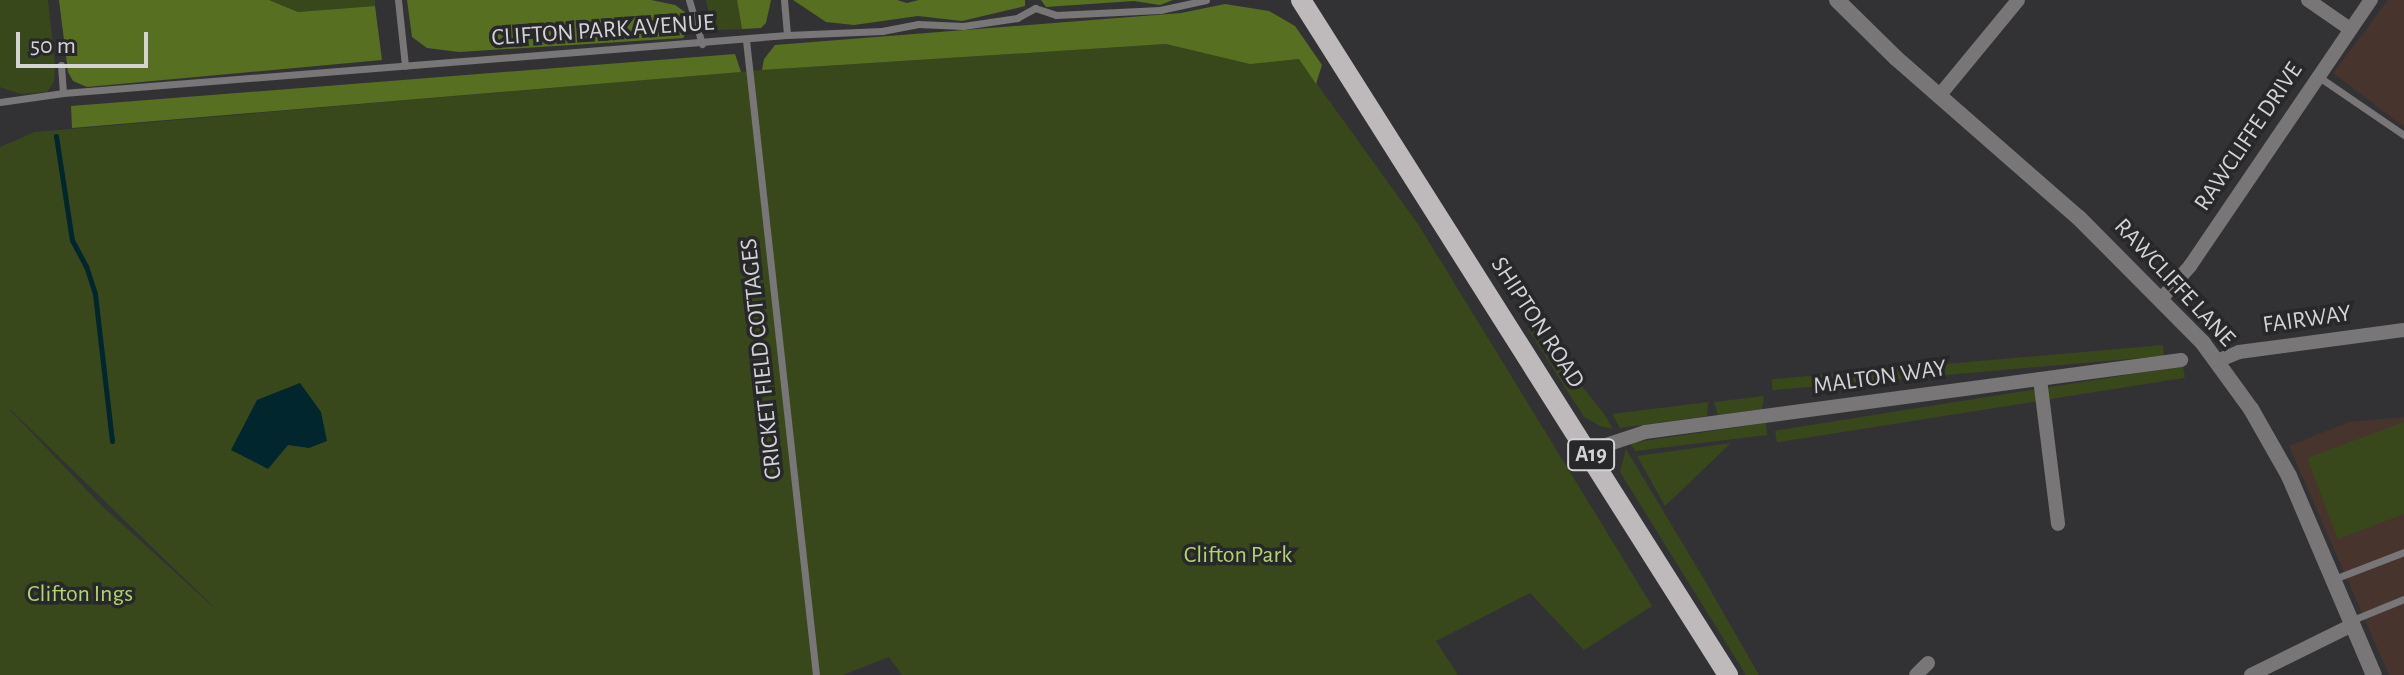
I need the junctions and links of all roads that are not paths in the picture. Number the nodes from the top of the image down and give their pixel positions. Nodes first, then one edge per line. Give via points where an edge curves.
1 (398, 0) edge
2 (689, 0) edge
3 (784, 0) edge
4 (1206, 0) edge
5 (1301, 0) edge
6 (1837, 0) edge
7 (2018, 0) edge
8 (2308, 0) edge
9 (2371, 0) edge
10 (1035, 4) edge
11 (2350, 29) junction
12 (787, 35) junction
13 (746, 40) junction
14 (702, 44) junction
15 (61, 65) dead end
16 (405, 66) junction
17 (2317, 76) junction
18 (63, 93) junction
19 (1939, 96) junction
20 (0, 102) edge
21 (2404, 135) edge
22 (2162, 298) junction
23 (2404, 330) edge
24 (2181, 360) dead end
25 (2217, 361) junction
26 (2040, 379) junction
27 (1588, 451) junction
28 (2058, 524) dead end
29 (2404, 552) edge
30 (2334, 579) junction
31 (2404, 599) edge
32 (2351, 623) junction
33 (1928, 663) dead end
34 (816, 675) edge
35 (1728, 675) edge
36 (1916, 675) edge
37 (2251, 675) edge
38 (2374, 675) edge

1 - 16 lane
2 - 14 lane
3 - 12 lane
4 - 10 lane, CLIFTON PARK AVENUE via 1160,10 1056,15
5 - 27 main road, SHIPTON ROAD / A19
6 - 19 street, RAWCLIFFE LANE
7 - 19 street
8 - 11 street
9 - 11 street, RAWCLIFFE DRIVE
10 - 12 lane, CLIFTON PARK AVENUE via 1017,18 963,26 918,24
11 - 17 street, RAWCLIFFE DRIVE
12 - 13 lane, CLIFTON PARK AVENUE
13 - 14 lane, CLIFTON PARK AVENUE
13 - 34 lane, CRICKET FIELD COTTAGES
14 - 16 lane, CLIFTON PARK AVENUE
15 - 18 lane
16 - 18 lane, CLIFTON PARK AVENUE
17 - 21 lane
17 - 22 street, RAWCLIFFE DRIVE via 2190,266
18 - 20 lane, CLIFTON PARK AVENUE
19 - 22 street, RAWCLIFFE LANE
22 - 25 street, RAWCLIFFE LANE
23 - 25 street, FAIRWAY via 2239,352
24 - 26 street, MALTON WAY
25 - 30 street, RAWCLIFFE LANE via 2289,476
26 - 27 street, MALTON WAY via 1645,432
26 - 28 street
27 - 35 main road, SHIPTON ROAD / A19
29 - 30 lane
30 - 32 street, RAWCLIFFE LANE
31 - 32 lane
32 - 37 street
32 - 38 street, RAWCLIFFE LANE
33 - 36 street

